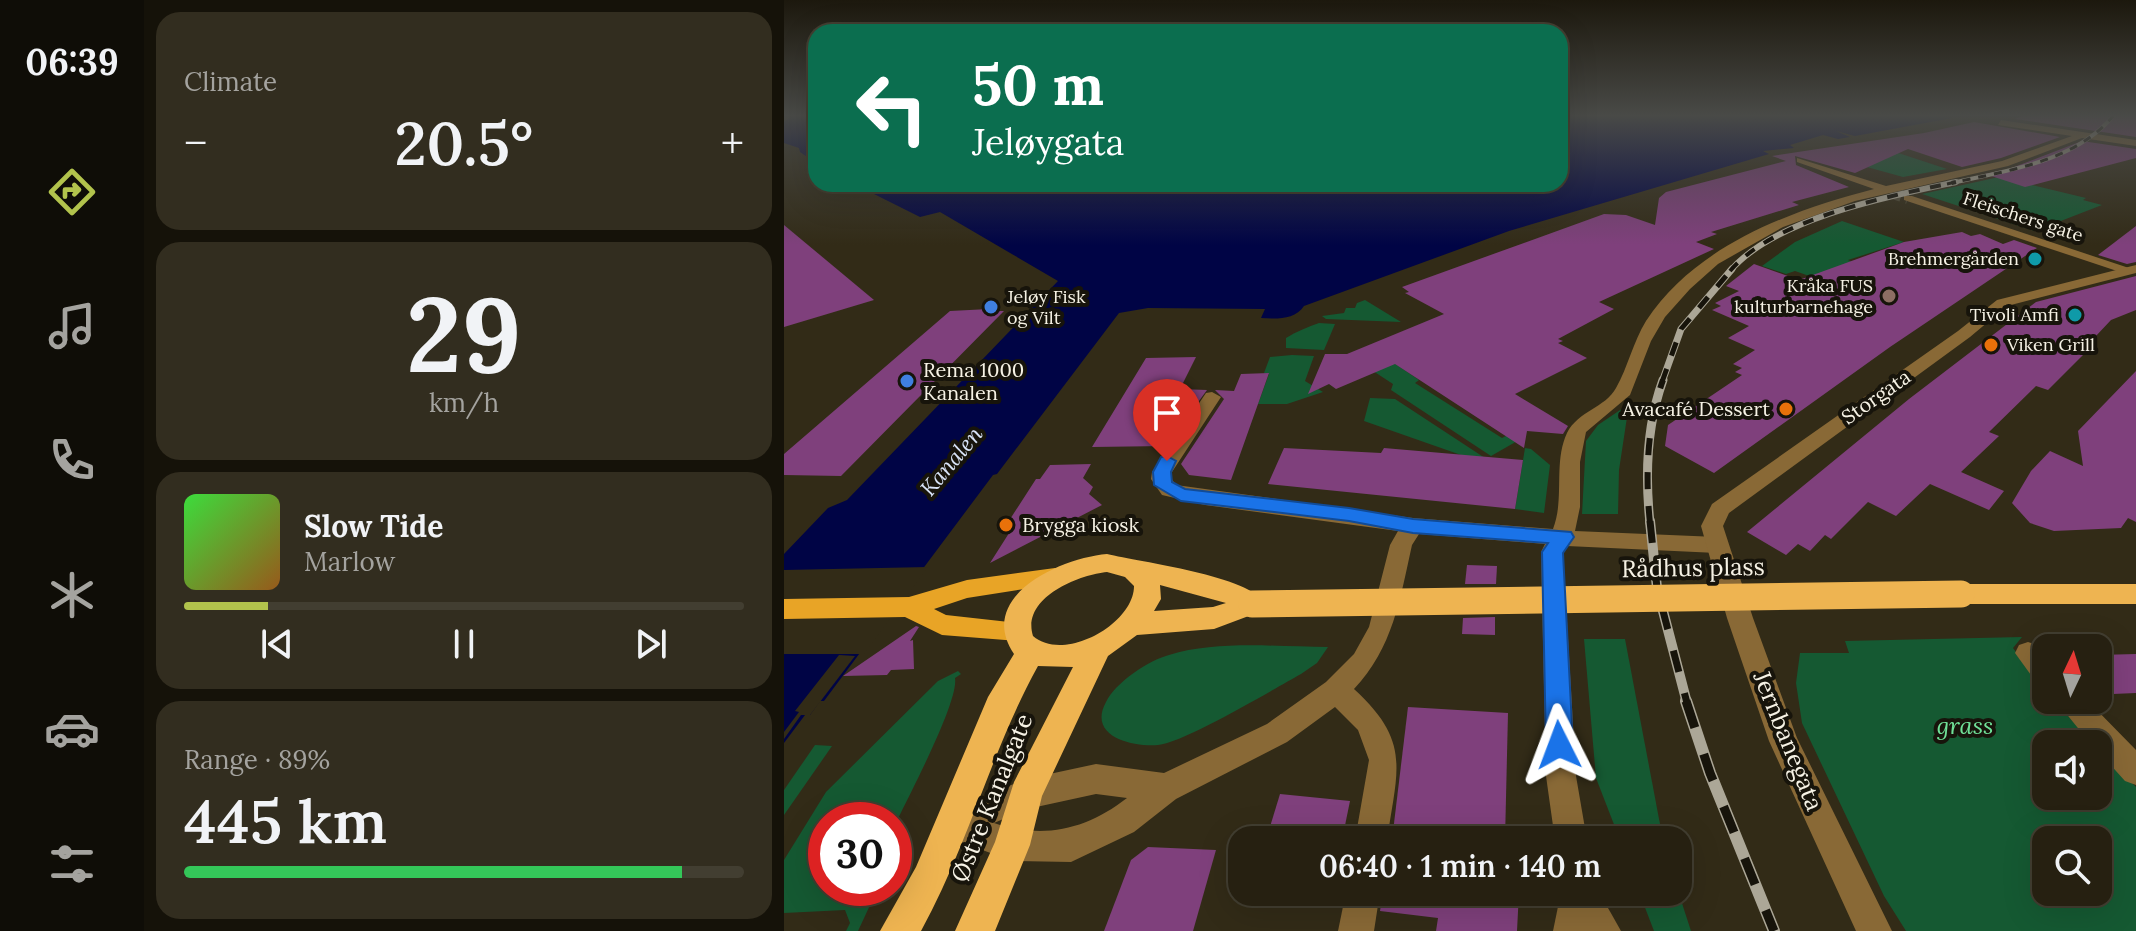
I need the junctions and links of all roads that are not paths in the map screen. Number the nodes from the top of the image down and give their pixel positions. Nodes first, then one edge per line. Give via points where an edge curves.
1 (2024, 158) edge
2 (1800, 160) dead end
3 (1887, 191) junction
4 (1908, 198) tunnel mouth
5 (2132, 269) edge
6 (1212, 397) dead end
7 (1413, 526) junction
8 (1564, 537) junction
9 (1717, 545) junction
10 (1135, 570) junction
11 (1055, 577) junction
12 (2136, 594) edge
13 (1252, 604) junction
14 (909, 607) junction
15 (784, 609) edge
16 (1134, 624) junction
17 (1024, 641) junction
18 (1096, 650) junction
19 (2028, 653) dead end
20 (2032, 658) edge
21 (1336, 690) junction
22 (2082, 714) edge
23 (2136, 771) edge
24 (1165, 788) junction
25 (1026, 794) junction
26 (953, 824) junction
27 (1373, 826) edge
28 (1569, 826) edge
29 (1012, 845) junction
30 (1360, 906) edge
31 (1576, 906) edge
32 (1588, 906) edge
33 (900, 931) edge
34 (975, 931) edge
35 (1356, 931) edge
36 (1571, 931) edge
37 (1603, 931) edge
38 (1874, 931) edge

1 - 3 street
2 - 3 street
3 - 8 street via 1778,224 1689,280 1657,317 1617,400 1589,417 1576,434
4 - 5 street, Fleischers gate
5 - 9 street, Storgata via 2002,303 1720,509 1712,526
6 - 7 street via 1162,472 1169,490
7 - 8 street
7 - 21 street via 1401,545 1381,628 1363,662
8 - 9 street
8 - 28 street via 1552,552 1561,776
9 - 38 street, Jernbanegata via 1784,741
10 - 11 highway via 1123,564 1090,564
10 - 13 highway, Rådhus plass via 1223,589
10 - 16 highway via 1148,593
11 - 14 main road via 967,589
11 - 17 highway via 1023,608
12 - 13 highway, Rådhus plass, bridge
13 - 16 highway, Rådhus plass via 1214,618
14 - 15 main road
14 - 17 main road via 942,625
16 - 18 highway
17 - 18 highway via 1060,658
17 - 26 highway, Østre Kanalgate
18 - 25 highway, Østre Kanalgate
19 - 20 street
21 - 24 street via 1277,733
21 - 27 street via 1370,722 1384,760
22 - 23 street
24 - 25 street via 1096,779
24 - 29 street via 1123,821 1071,846
25 - 26 street
25 - 29 highway, Østre Kanalgate
26 - 29 street
26 - 33 highway, Østre Kanalgate
29 - 34 highway, Østre Kanalgate
30 - 35 street
31 - 36 street
32 - 37 street

